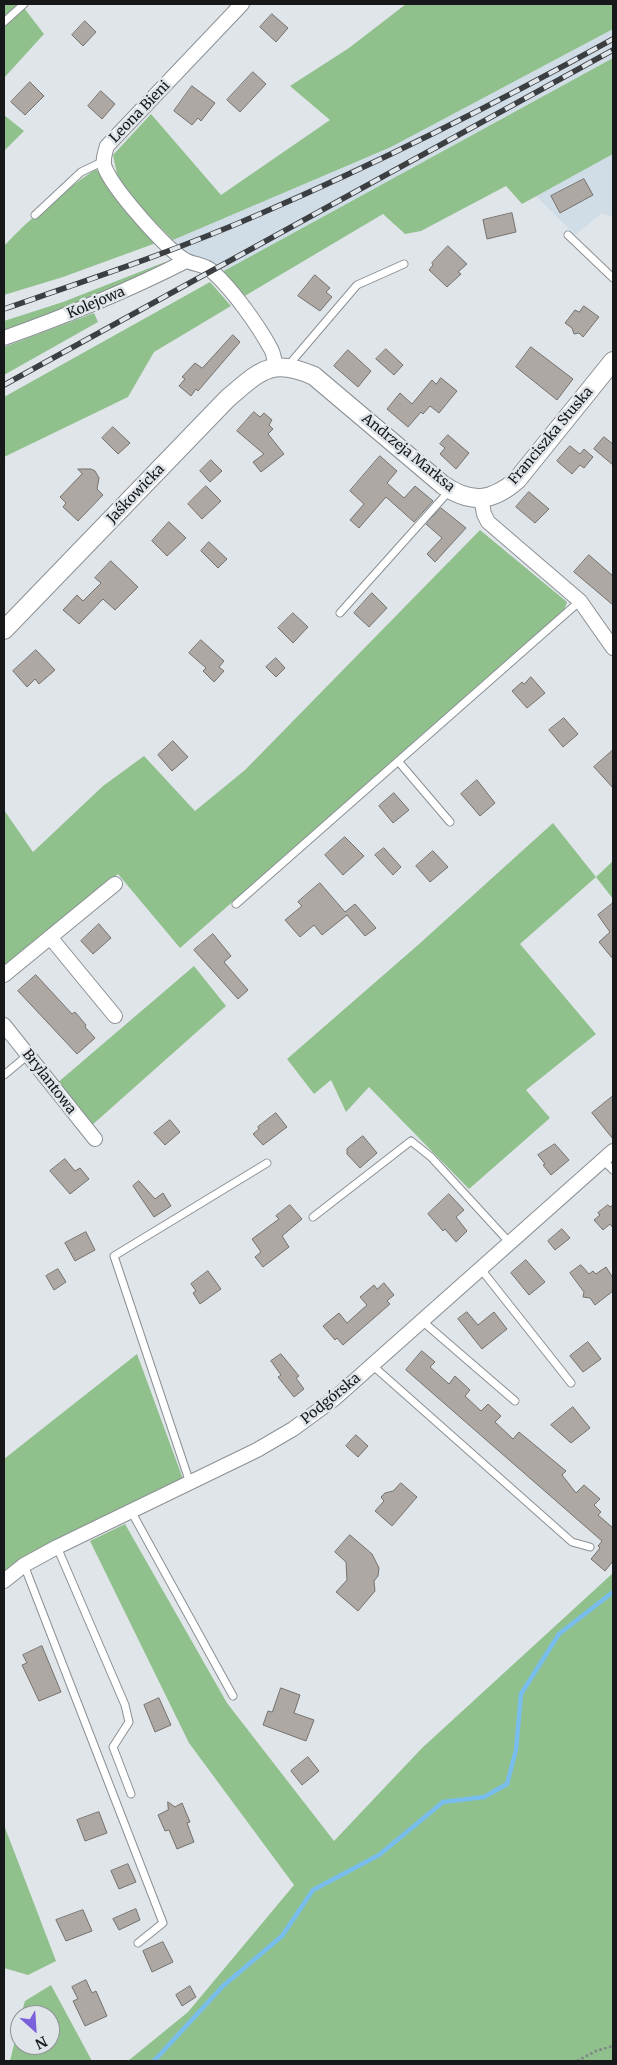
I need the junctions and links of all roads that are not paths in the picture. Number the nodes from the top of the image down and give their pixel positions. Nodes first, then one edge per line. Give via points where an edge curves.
1 (24, 4) edge
2 (242, 4) edge
3 (4, 22) edge
4 (104, 161) junction
5 (35, 215) dead end
6 (568, 235) dead end
7 (186, 261) junction
8 (404, 264) dead end
9 (613, 278) edge
10 (4, 338) edge
11 (613, 361) edge
12 (281, 367) junction
13 (450, 490) junction
14 (481, 498) junction
15 (580, 602) junction
16 (340, 613) dead end
17 (4, 630) edge
18 (613, 648) edge
19 (398, 762) junction
20 (450, 822) dead end
21 (115, 884) dead end
22 (236, 904) dead end
23 (50, 937) junction
24 (4, 975) edge
25 (115, 1016) dead end
26 (4, 1025) edge
27 (28, 1055) junction
28 (4, 1075) edge
29 (95, 1139) dead end
30 (608, 1155) edge
31 (268, 1163) dead end
32 (613, 1170) edge
33 (313, 1218) dead end
34 (509, 1242) junction
35 (480, 1268) junction
36 (421, 1320) junction
37 (372, 1365) junction
38 (571, 1383) dead end
39 (516, 1401) dead end
40 (190, 1484) junction
41 (131, 1511) junction
42 (57, 1547) junction
43 (590, 1547) dead end
44 (24, 1565) junction
45 (4, 1581) edge
46 (233, 1696) dead end
47 (131, 1794) dead end
48 (138, 1943) dead end

1 - 3 lane
2 - 4 street, Leona Bieni via 122,129 108,146
4 - 5 lane via 82,172
4 - 7 street, Leona Bieni via 104,167 122,196
6 - 9 lane
7 - 10 street, Kolejowa via 140,285
7 - 12 street, Leona Bieni via 212,271 223,283 250,317
8 - 12 lane via 357,285
11 - 14 street, Franciszka Stuska via 517,480 506,489
12 - 13 street, Andrzeja Marksa via 291,366 314,376
12 - 17 street, Jaśkowicka via 257,374 228,398
13 - 14 street, Andrzeja Marksa
13 - 16 lane
14 - 15 street via 484,514 494,528
15 - 18 street
15 - 19 lane
19 - 20 lane
19 - 22 lane
21 - 23 street
23 - 24 street
23 - 25 street
26 - 27 street, Brylantowa
27 - 28 lane
27 - 29 street, Brylantowa
30 - 32 lane
30 - 34 street, Podgórska
31 - 40 lane via 114,1256
33 - 34 lane via 411,1141 431,1157
34 - 35 street, Podgórska
35 - 36 street, Podgórska
35 - 38 lane
36 - 37 street, Podgórska
36 - 39 lane
37 - 40 street, Podgórska via 293,1429
37 - 43 lane via 572,1542
40 - 41 street, Podgórska
41 - 42 street, Podgórska
41 - 46 lane
42 - 44 street, Podgórska
42 - 47 lane via 125,1705 129,1722 114,1748
44 - 45 street, Podgórska
44 - 48 lane via 163,1923

